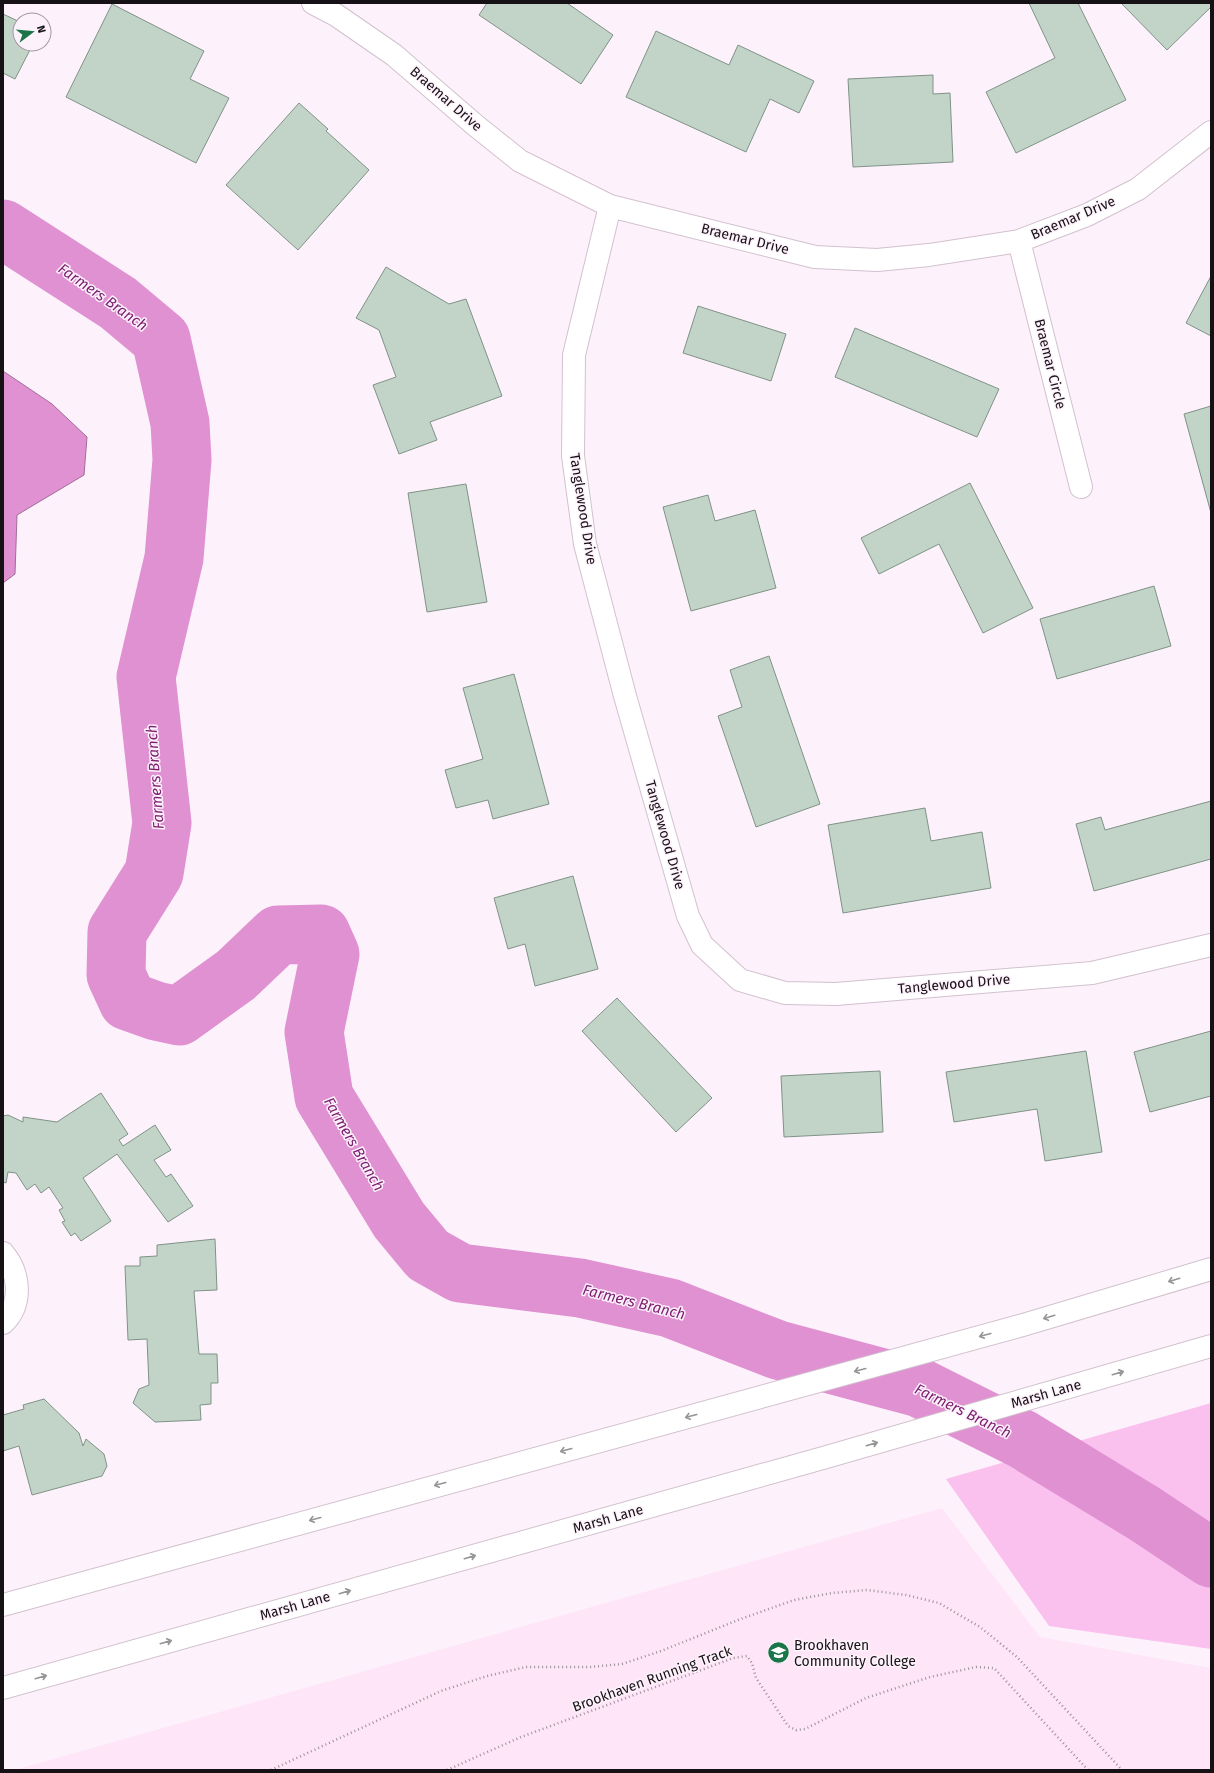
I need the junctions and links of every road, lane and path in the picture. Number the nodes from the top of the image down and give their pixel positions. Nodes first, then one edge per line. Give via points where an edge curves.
1 (313, 3) edge
2 (1211, 132) edge
3 (610, 206) junction
4 (1019, 241) junction
5 (1081, 487) dead end
6 (1211, 945) edge
7 (3, 1253) edge
8 (1211, 1269) edge
9 (3, 1323) edge
10 (1211, 1346) edge
11 (3, 1605) edge
12 (3, 1688) edge
13 (271, 1770) edge
14 (447, 1770) edge
15 (1088, 1770) edge
16 (1122, 1770) edge

1 - 3 street, Braemar Drive via 336,15 394,55 520,161
2 - 4 street, Braemar Drive via 1138,189 1087,216
3 - 4 street, Braemar Drive via 816,257 877,260
3 - 6 street, Tanglewood Drive via 574,355 574,463 585,544 625,696 688,916 702,945 740,980 785,993 836,994 1092,972
4 - 5 street, Braemar Circle
7 - 9 street via 10,1261 16,1277 17,1293 14,1308
8 -> 11 street via 1023,1325
12 -> 10 street, Marsh Lane via 834,1455
13 - 16 path via 441,1691 487,1676 526,1668 622,1664 794,1600 867,1590 906,1595 939,1603 980,1627 1017,1657
14 - 15 path, Brookhaven Running Track via 522,1737 733,1658 747,1656 756,1678 788,1726 796,1730 805,1729 866,1698 930,1677 976,1667 994,1668

